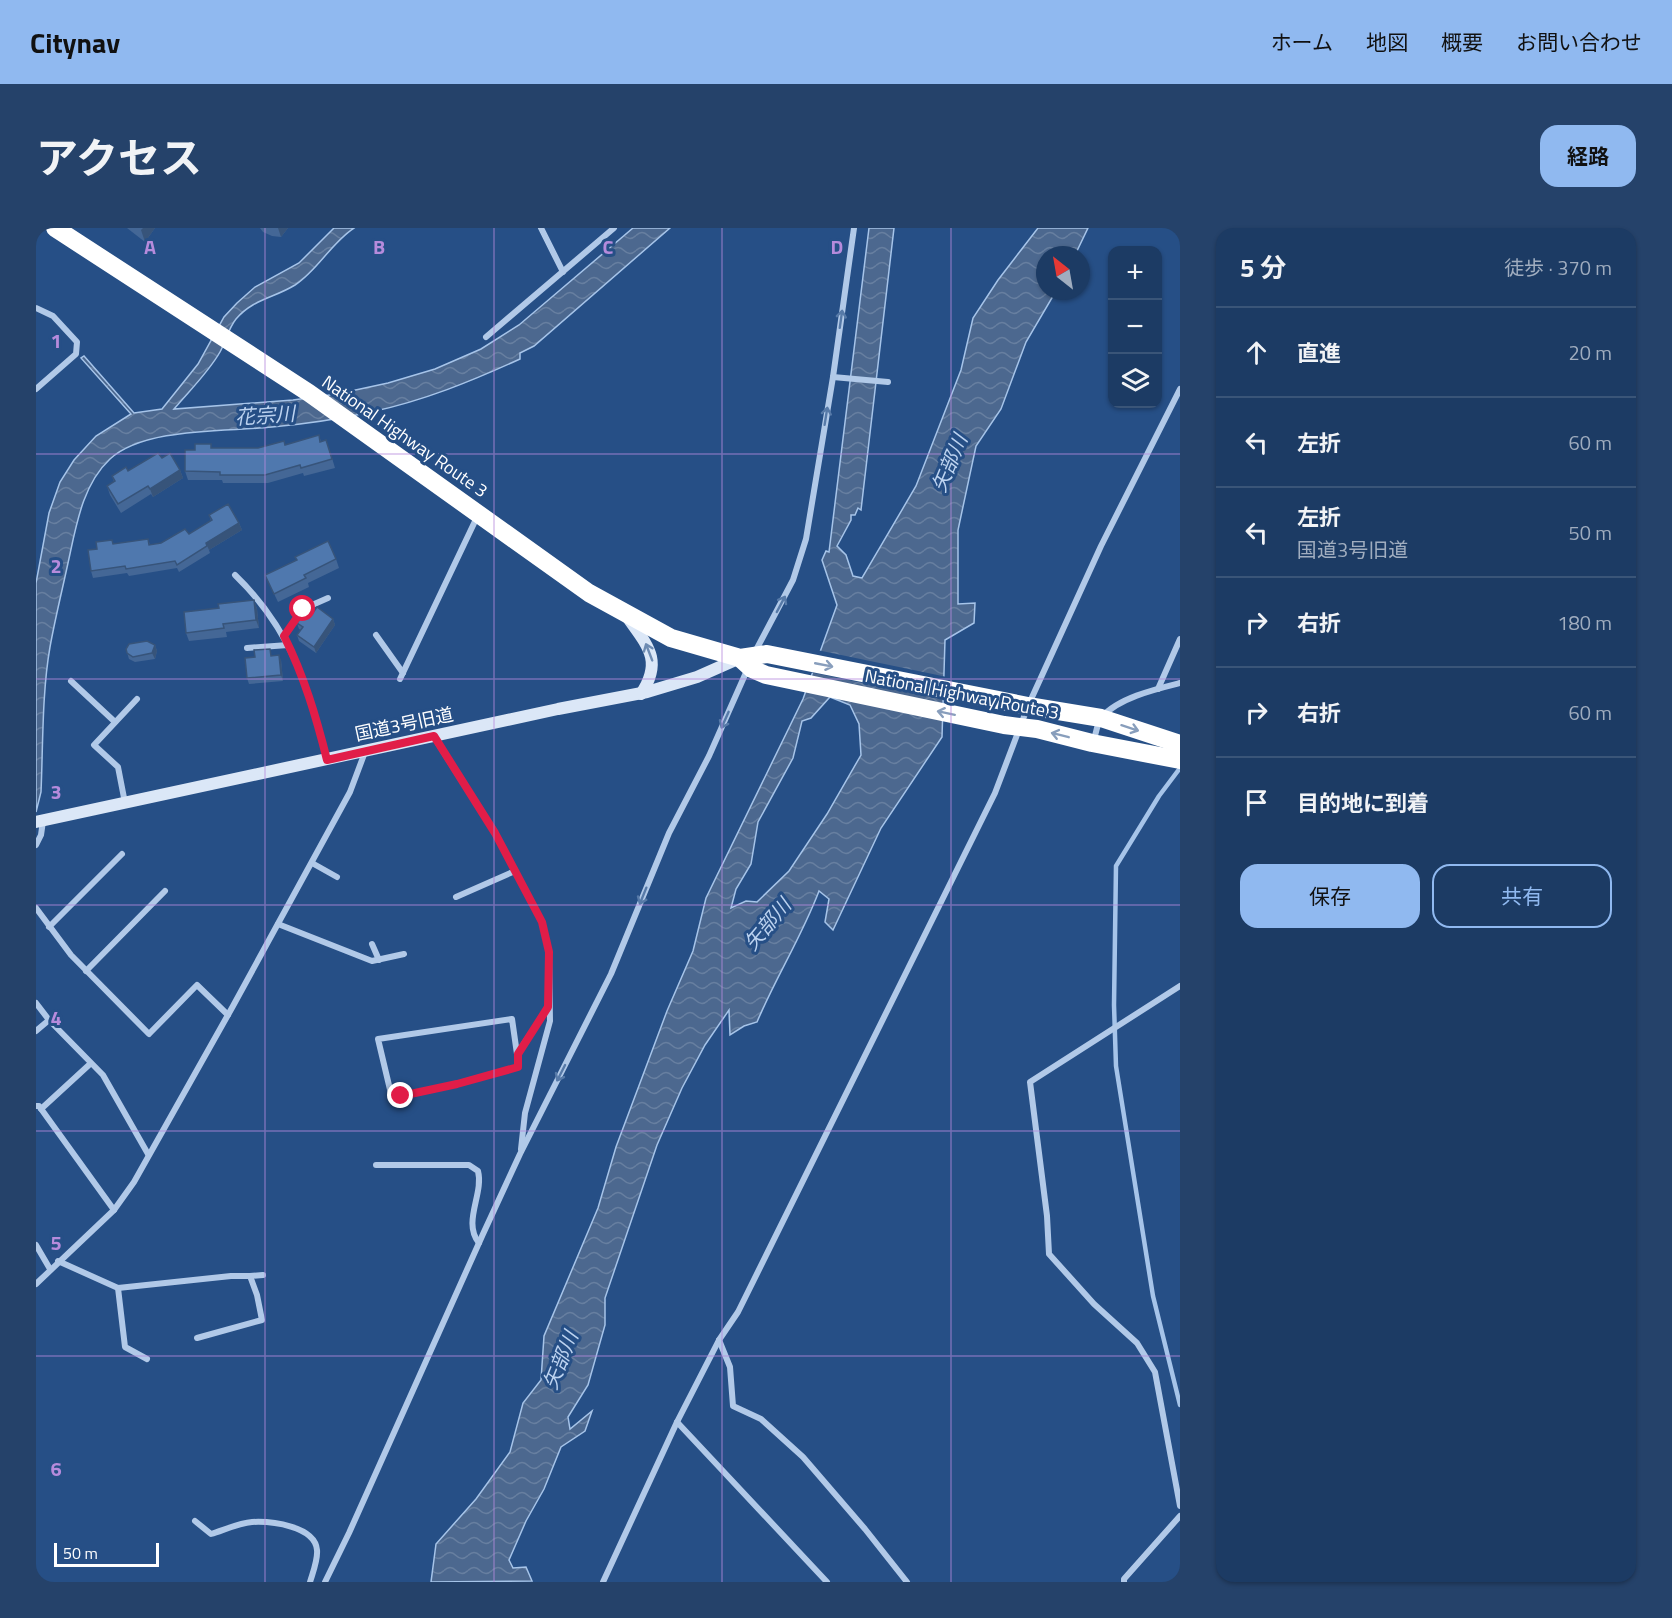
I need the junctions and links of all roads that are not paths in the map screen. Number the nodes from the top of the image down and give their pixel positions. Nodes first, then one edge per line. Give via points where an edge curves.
1 (55, 228) edge
2 (541, 228) edge
3 (614, 228) edge
4 (854, 228) edge
5 (563, 272) junction
6 (36, 309) edge
7 (486, 338) dead end
8 (833, 377) junction
9 (888, 382) dead end
10 (36, 389) edge
11 (1180, 389) edge
12 (478, 513) junction
13 (235, 575) dead end
14 (328, 598) dead end
15 (625, 613) junction
16 (376, 634) dead end
17 (284, 636) junction
18 (1180, 639) edge
19 (288, 645) junction
20 (247, 648) dead end
21 (752, 658) junction
22 (71, 681) dead end
23 (1180, 683) edge
24 (1158, 689) junction
25 (641, 694) junction
26 (137, 699) dead end
27 (1019, 704) junction
28 (1101, 718) junction
29 (115, 722) junction
30 (1012, 726) junction
31 (434, 736) junction
32 (1092, 743) junction
33 (1177, 743) edge
34 (365, 752) junction
35 (327, 760) junction
36 (1180, 760) edge
37 (125, 803) junction
38 (39, 821) edge
39 (36, 845) edge
40 (122, 854) dead end
41 (312, 863) junction
42 (515, 871) junction
43 (338, 877) dead end
44 (165, 891) dead end
45 (456, 897) dead end
46 (36, 908) edge
47 (278, 924) junction
48 (49, 927) junction
49 (372, 944) dead end
50 (404, 954) dead end
51 (379, 960) junction
52 (86, 970) junction
53 (1180, 986) edge
54 (36, 1003) edge
55 (548, 1007) junction
56 (228, 1015) junction
57 (49, 1020) junction
58 (36, 1031) edge
59 (518, 1054) junction
60 (90, 1065) junction
61 (38, 1107) edge
62 (148, 1154) junction
63 (520, 1154) junction
64 (376, 1165) dead end
65 (114, 1210) junction
66 (479, 1243) junction
67 (36, 1245) edge
68 (58, 1261) junction
69 (50, 1269) junction
70 (263, 1275) dead end
71 (250, 1276) junction
72 (36, 1284) edge
73 (118, 1288) junction
74 (197, 1338) dead end
75 (719, 1340) junction
76 (147, 1359) dead end
77 (677, 1422) junction
78 (1180, 1506) edge
79 (1180, 1516) edge
80 (195, 1521) dead end
81 (1122, 1581) edge
82 (310, 1582) edge
83 (326, 1582) edge
84 (603, 1582) edge
85 (827, 1582) edge
86 (907, 1582) edge

1 - 12 highway, National Highway Route 3 via 309,393
2 - 5 street
3 - 5 street
8 -> 4 street
5 - 7 street
6 - 10 street via 53,316 77,342 76,354
8 - 9 street
21 -> 8 street via 795,576 806,539
11 - 27 street
12 - 15 highway, National Highway Route 3 via 589,594
12 - 16 street via 401,676
13 - 17 street
14 - 17 street via 303,609
15 - 21 highway, National Highway Route 3 via 671,638
25 -> 15 street via 650,680 652,657
17 - 19 street
18 - 24 street
19 - 20 street
19 - 35 street via 311,699
21 - 25 street, 国道3号旧道
21 -> 27 highway, National Highway Route 3
30 -> 21 highway, National Highway Route 3 via 766,675
21 -> 63 street via 709,756 669,833 611,974
22 - 29 street
23 - 24 street
24 - 28 street via 1124,702
25 - 31 street, 国道3号旧道
26 - 29 street
27 - 28 highway, National Highway Route 3
27 - 30 street
28 - 32 street
28 -> 33 highway, National Highway Route 3
29 - 37 street via 94,745 118,767
32 -> 30 highway, National Highway Route 3
30 - 75 street via 995,793 738,1312
31 - 34 street, 国道3号旧道
31 - 42 street
32 - 36 highway, National Highway Route 3
34 - 35 street, 国道3号旧道
34 - 41 street via 350,792
35 - 37 street, 国道3号旧道
37 - 38 street, 国道3号旧道
38 - 39 street via 42,835
40 - 48 street
41 - 43 street
41 - 47 street
42 - 45 street
42 - 55 street via 542,922 549,952
44 - 52 street
46 - 48 street
47 - 51 street via 372,961
47 - 56 street
48 - 52 street
49 - 51 street
50 - 51 street
52 - 56 street via 149,1034 197,985
53 - 78 street via 1030,1082 1049,1254 1094,1304 1137,1343 1155,1372
54 - 57 street
55 - 59 street
55 - 63 street via 550,1021 525,1113
56 - 62 street
57 - 58 street
57 - 60 street
59 - 59 street via 518,1067 392,1098 378,1039 512,1019
60 - 61 street
60 - 62 street via 103,1075
61 - 65 street
62 - 65 street
63 - 66 street
64 - 66 street via 470,1166 478,1171 480,1180 471,1227
65 - 68 street
66 - 83 street
67 - 69 street
68 - 69 street
68 - 73 street
69 - 72 street
70 - 71 street
71 - 73 street
71 - 74 street via 262,1320
73 - 76 street via 125,1347
75 - 77 street
75 - 86 street via 730,1367 734,1406 761,1419 803,1457
77 - 84 street
77 - 85 street
79 - 81 street
80 - 82 street via 211,1534 250,1522 276,1523 301,1530 317,1548

